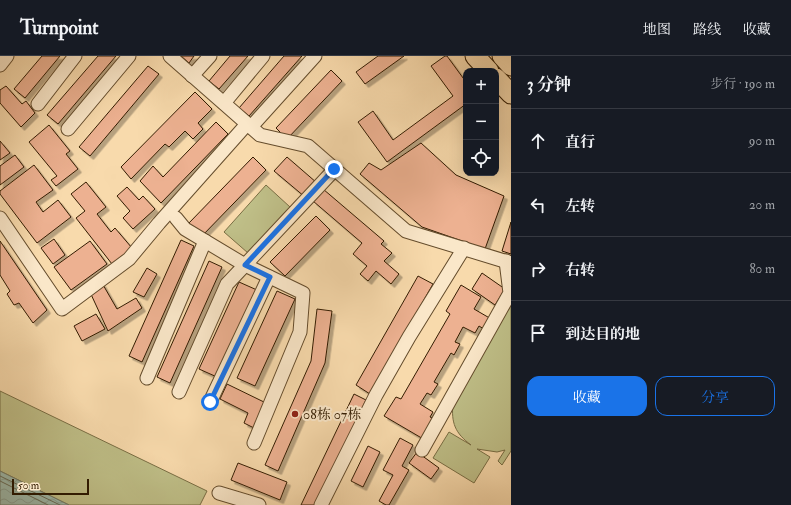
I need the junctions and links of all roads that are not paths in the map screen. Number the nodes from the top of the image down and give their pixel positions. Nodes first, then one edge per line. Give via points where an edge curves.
1 (7, 56) edge
2 (75, 56) edge
3 (129, 56) edge
4 (170, 56) edge
5 (210, 56) edge
6 (263, 56) edge
7 (315, 56) edge
8 (475, 56) edge
9 (502, 56) edge
10 (0, 65) edge
11 (511, 66) edge
12 (486, 68) edge
13 (192, 76) junction
14 (499, 81) edge
15 (511, 94) edge
16 (224, 103) junction
17 (38, 104) dead end
18 (249, 125) junction
19 (68, 129) dead end
20 (334, 169) junction
21 (0, 218) edge
22 (176, 218) dead end
23 (205, 241) junction
24 (464, 248) junction
25 (508, 262) edge
26 (245, 265) junction
27 (270, 277) junction
28 (147, 378) dead end
29 (179, 392) dead end
30 (210, 402) dead end
31 (254, 443) dead end
32 (422, 450) dead end
33 (219, 493) dead end
34 (259, 505) edge
35 (322, 505) edge

1 - 10 street
2 - 17 street
3 - 19 street
4 - 13 street
5 - 13 street
6 - 16 street
7 - 18 street
8 - 12 highway
9 - 11 highway
13 - 16 street
14 - 15 highway
16 - 18 street
18 - 20 street via 260,135 308,146
18 - 21 street via 129,259 62,309
20 - 24 street via 406,231
20 - 26 street
22 - 23 street via 185,229
23 - 26 street
23 - 28 street
24 - 25 street
24 - 35 street via 376,395
25 - 32 street via 510,294
26 - 27 street
26 - 29 street via 227,284
27 - 30 street
27 - 31 street via 303,293 300,332
33 - 34 street

